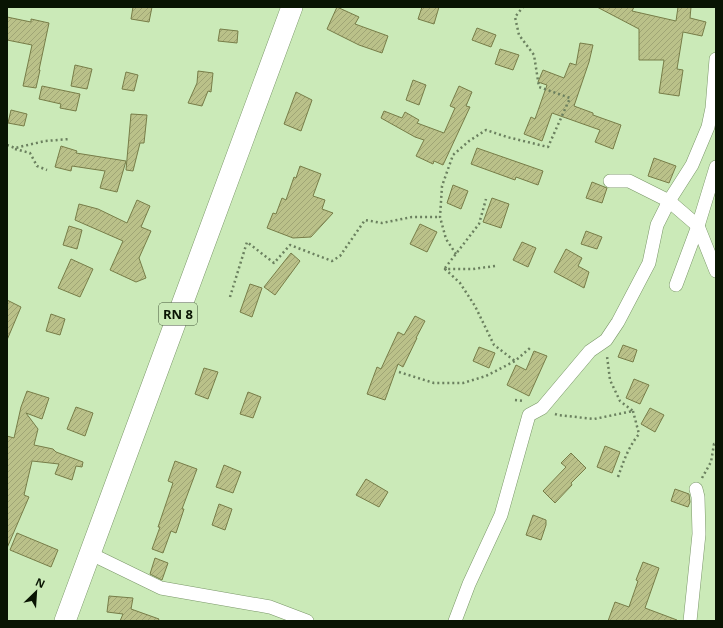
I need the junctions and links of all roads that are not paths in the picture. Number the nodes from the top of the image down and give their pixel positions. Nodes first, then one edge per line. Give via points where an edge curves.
1 (292, 7) edge
2 (716, 59) edge
3 (712, 130) edge
4 (716, 167) edge
5 (610, 181) dead end
6 (669, 201) junction
7 (698, 226) junction
8 (716, 271) edge
9 (676, 285) dead end
10 (696, 489) road end
11 (89, 553) junction
12 (65, 621) edge
13 (307, 621) edge
14 (455, 621) edge
15 (690, 621) edge

1 - 11 main road, RN 8
2 - 3 street
3 - 6 street
4 - 7 street
5 - 6 street via 629,181
6 - 7 street
6 - 14 street via 657,224 649,263 618,322 606,340 590,351 542,408 529,415 501,515
7 - 8 street
7 - 9 street
10 - 15 street via 699,534
11 - 12 main road, RN 8
11 - 13 street via 162,588 270,607

